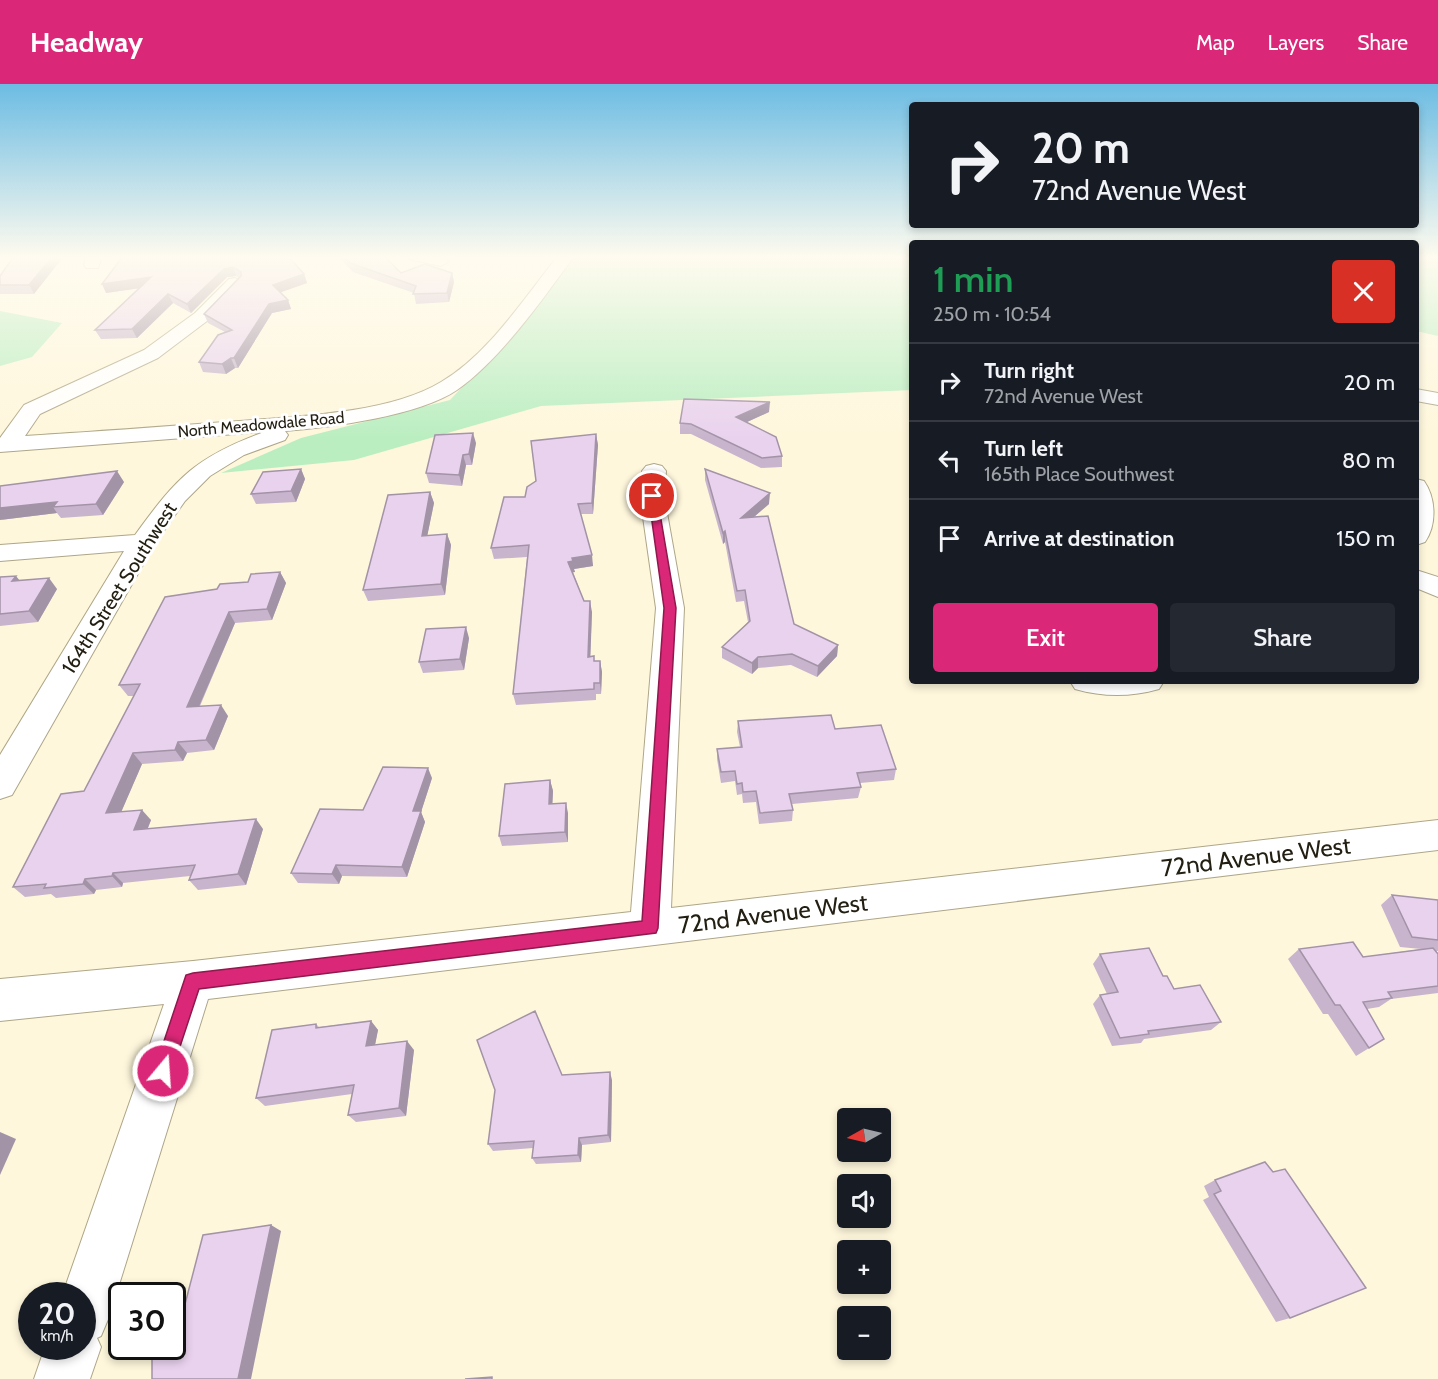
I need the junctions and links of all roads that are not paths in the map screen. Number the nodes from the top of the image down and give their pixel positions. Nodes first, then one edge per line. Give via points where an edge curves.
1 (202, 316) edge
2 (518, 316) edge
3 (1419, 396) edge
4 (1438, 399) edge
5 (312, 422) junction
6 (5, 444) edge
7 (654, 471) dead end
8 (1419, 490) edge
9 (1419, 527) edge
10 (143, 543) junction
11 (0, 553) edge
12 (1419, 579) edge
13 (1438, 588) edge
14 (1100, 684) edge
15 (1115, 684) edge
16 (0, 785) edge
17 (1438, 834) edge
18 (650, 928) junction
19 (193, 981) junction
20 (0, 1000) edge
21 (94, 1282) edge
22 (69, 1360) edge
23 (62, 1379) edge

1 - 6 street via 151,354 32,410
2 - 5 street, North Meadowdale Road via 493,348 448,387 413,402
3 - 4 street
5 - 6 street, North Meadowdale Road
5 - 10 street, 164th Street Southwest via 236,450 202,471 176,496
7 - 18 street via 652,496 670,608
8 - 9 street
10 - 11 street
10 - 16 street, 164th Street Southwest
12 - 13 street
14 - 15 street
17 - 18 street, 72nd Avenue West
18 - 19 street, 72nd Avenue West
19 - 20 street, 72nd Avenue West
19 - 21 street
22 - 23 street

